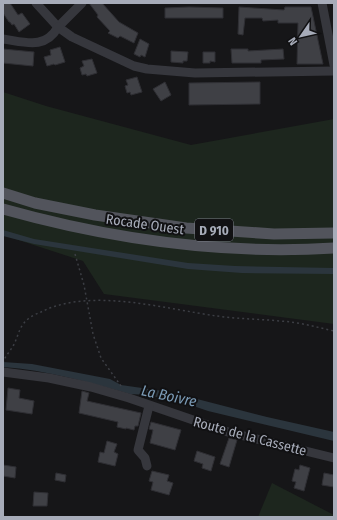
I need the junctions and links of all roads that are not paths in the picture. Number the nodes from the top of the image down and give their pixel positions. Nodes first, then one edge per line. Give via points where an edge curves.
1 (36, 3) edge
2 (82, 3) edge
3 (322, 3) edge
4 (58, 27) junction
5 (3, 39) edge
6 (334, 65) edge
7 (334, 71) edge
8 (3, 193) edge
9 (3, 209) edge
10 (334, 233) edge
11 (334, 248) edge
12 (3, 372) edge
13 (150, 406) junction
14 (334, 458) edge
15 (147, 466) dead end

1 - 4 street
2 - 4 street
3 - 6 street
4 - 5 street via 51,37 40,42
4 - 7 street via 72,37 147,70 194,73
8 - 10 main road, Rocade Ouest / D 910 via 34,203 95,215 186,228 274,234
9 - 11 main road, Rocade Ouest / D 910 via 105,234 175,244 253,249
12 - 13 street, Route de la Cassette via 91,387
13 - 14 street, Route de la Cassette via 228,432
13 - 15 street via 138,450 145,458

